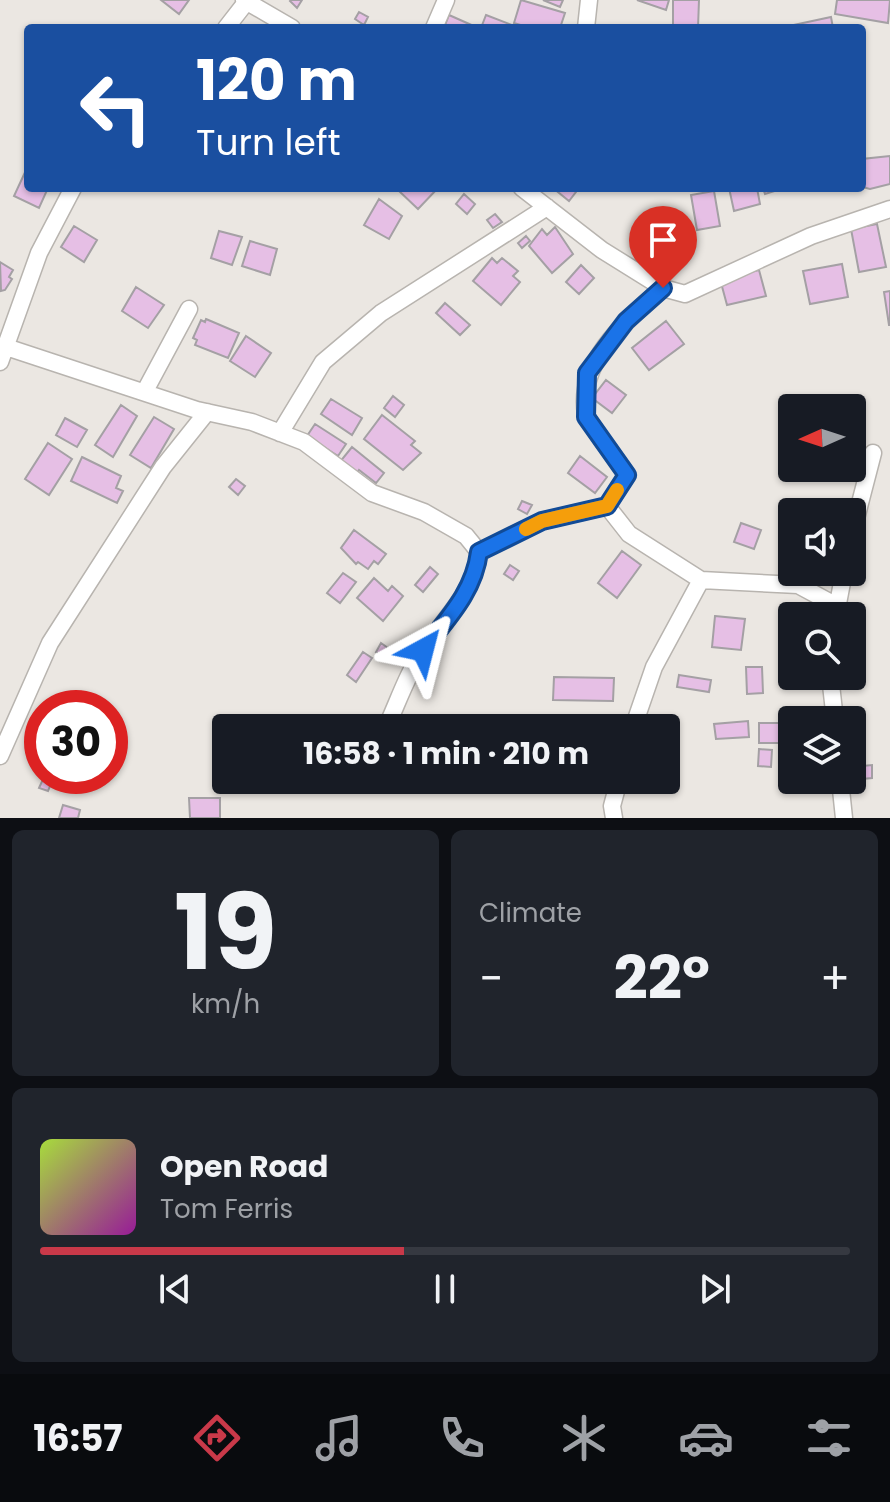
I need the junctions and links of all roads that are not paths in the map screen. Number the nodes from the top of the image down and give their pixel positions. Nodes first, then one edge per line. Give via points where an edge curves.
1 (446, 0) edge
2 (589, 0) edge
3 (245, 1) edge
4 (229, 24) edge
5 (285, 24) edge
6 (436, 24) edge
7 (586, 24) edge
8 (71, 192) edge
9 (529, 192) edge
10 (547, 207) junction
11 (890, 209) edge
12 (663, 288) junction
13 (189, 309) dead end
14 (3, 354) edge
15 (145, 391) junction
16 (207, 412) junction
17 (280, 433) junction
18 (873, 453) dead end
19 (861, 498) edge
20 (607, 506) junction
21 (479, 552) junction
22 (701, 580) junction
23 (823, 602) edge
24 (393, 714) edge
25 (638, 714) edge
26 (0, 756) edge
27 (615, 794) edge
28 (841, 794) edge
29 (614, 818) edge
30 (844, 818) edge

1 - 6 street
2 - 7 street
3 - 4 street
3 - 5 street
8 - 14 street via 39,253
9 - 10 street
10 - 12 street
10 - 17 street via 381,313 334,352
11 - 12 street via 811,236 685,294
12 - 20 street via 626,321 587,373 586,417 627,475
13 - 15 street
14 - 15 street
15 - 16 street
16 - 17 street
16 - 26 street via 163,467 50,643
17 - 21 street via 304,442 372,493 424,512 466,536
18 - 19 street
20 - 21 street via 542,521
20 - 22 street via 629,534
21 - 24 street via 476,575 465,596 423,650
22 - 23 street via 798,585
22 - 25 street via 654,667
27 - 29 street
28 - 30 street

